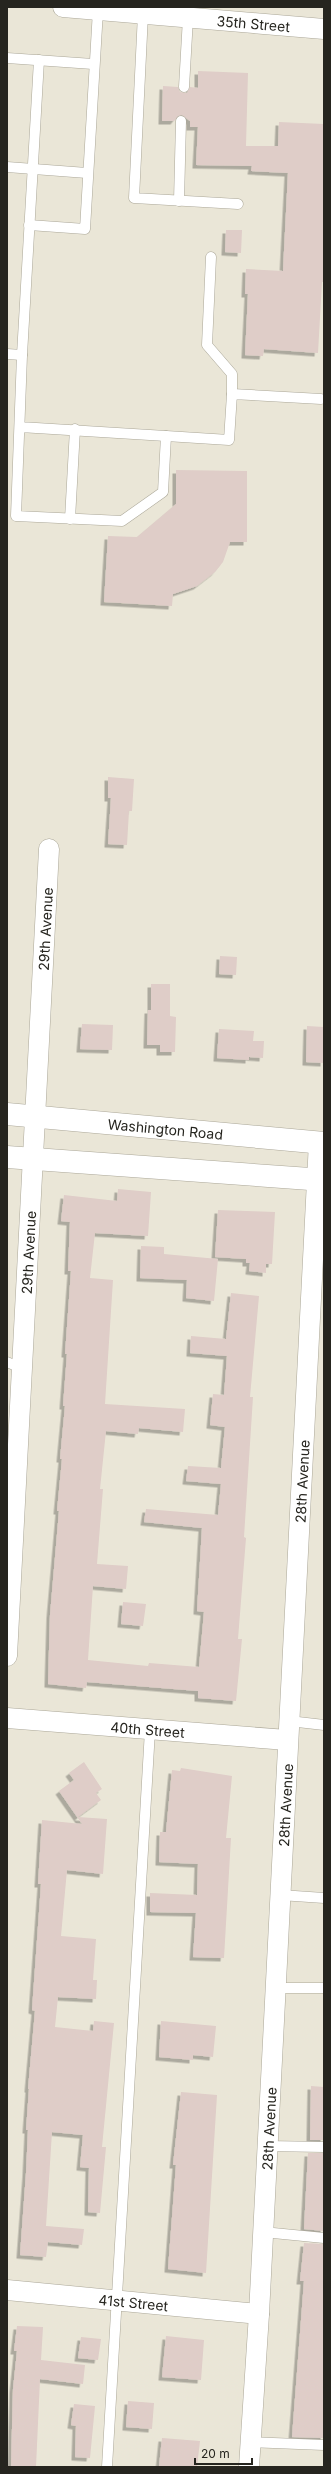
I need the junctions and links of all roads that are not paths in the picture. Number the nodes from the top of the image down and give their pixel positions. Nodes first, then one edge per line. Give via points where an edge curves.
1 (63, 7) edge
2 (98, 10) junction
3 (143, 14) junction
4 (188, 18) junction
5 (324, 29) edge
6 (7, 58) edge
7 (39, 60) junction
8 (93, 64) junction
9 (184, 87) dead end
10 (181, 121) dead end
11 (7, 167) edge
12 (32, 169) junction
13 (87, 173) junction
14 (179, 201) junction
15 (238, 204) dead end
16 (29, 225) junction
17 (211, 257) dead end
18 (7, 354) edge
19 (22, 355) junction
20 (232, 394) junction
21 (321, 399) dead end
22 (20, 427) junction
23 (75, 429) junction
24 (166, 436) junction
25 (70, 519) junction
26 (49, 849) dead end
27 (7, 1114) edge
28 (36, 1117) junction
29 (321, 1142) edge
30 (7, 1157) edge
31 (33, 1161) junction
32 (320, 1180) edge
33 (15, 1366) edge
34 (7, 1656) edge
35 (7, 1718) edge
36 (324, 1725) edge
37 (150, 1730) junction
38 (288, 1731) junction
39 (280, 1895) junction
40 (324, 1898) edge
41 (275, 1988) junction
42 (324, 1988) edge
43 (267, 2146) junction
44 (324, 2148) edge
45 (263, 2232) junction
46 (324, 2238) edge
47 (7, 2290) edge
48 (117, 2300) junction
49 (259, 2314) junction
50 (250, 2442) junction
51 (324, 2445) edge
52 (108, 2467) edge
53 (249, 2467) edge

1 - 2 street, 35th Street
2 - 3 street, 35th Street
2 - 8 lane
3 - 4 street, 35th Street
3 - 14 lane via 134,198
4 - 5 street, 35th Street
4 - 9 lane
6 - 7 lane
7 - 8 lane
7 - 12 lane
8 - 13 lane
10 - 14 lane
11 - 12 lane
12 - 13 lane
12 - 16 lane
13 - 16 lane via 85,229
14 - 15 lane
16 - 19 lane
17 - 20 lane via 207,346 232,374
18 - 19 lane
19 - 22 lane
20 - 21 lane
20 - 24 lane via 229,440
22 - 23 lane
22 - 25 lane via 16,516
23 - 24 lane
23 - 25 lane
24 - 25 lane via 163,492 122,521
26 - 28 street, 29th Avenue
27 - 28 main road, Washington Road
28 - 29 main road, Washington Road
28 - 31 street, 29th Avenue
29 - 32 street, 28th Avenue
30 - 31 main road
31 - 32 main road
31 - 33 street, 29th Avenue
32 - 38 street, 28th Avenue
33 - 34 street, 29th Avenue
35 - 37 street, 40th Street
36 - 38 lane
37 - 38 street, 40th Street
37 - 48 lane
38 - 39 street, 28th Avenue
39 - 40 lane
39 - 41 street, 28th Avenue
41 - 42 lane
41 - 43 street, 28th Avenue
43 - 44 lane
43 - 45 street, 28th Avenue
45 - 46 lane
45 - 49 street, 28th Avenue
47 - 48 street, 41st Street
48 - 49 street, 41st Street
48 - 52 lane
49 - 50 street, 28th Avenue
50 - 51 lane
50 - 53 street, 28th Avenue

